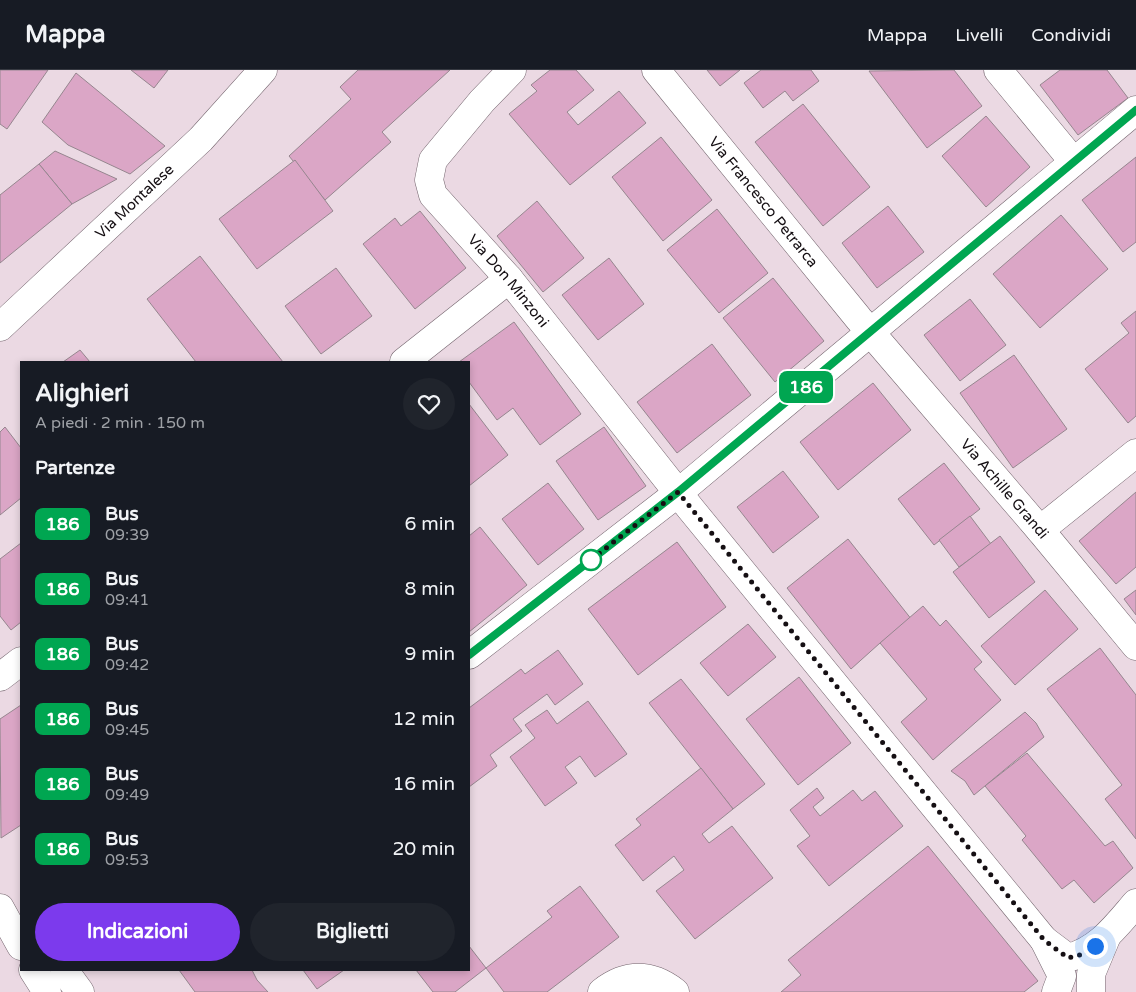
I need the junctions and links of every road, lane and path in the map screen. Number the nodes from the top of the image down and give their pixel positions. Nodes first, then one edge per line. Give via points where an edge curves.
1 (263, 70) edge
2 (512, 70) edge
3 (656, 70) edge
4 (998, 70) edge
5 (1136, 110) edge
6 (1073, 161) junction
7 (509, 279) junction
8 (0, 327) edge
9 (871, 333) junction
10 (405, 361) edge
11 (1136, 453) edge
12 (678, 492) junction
13 (1040, 530) junction
14 (1136, 646) edge
15 (470, 654) edge
16 (20, 662) edge
17 (0, 677) edge
18 (1136, 903) edge
19 (9, 917) edge
20 (1106, 938) junction
21 (1044, 940) junction
22 (20, 944) edge
23 (34, 971) edge
24 (65, 971) edge
25 (47, 992) edge
26 (80, 992) edge
27 (602, 992) edge
28 (675, 992) edge
29 (1056, 992) edge
30 (1091, 992) edge

1 - 8 street, Via Montalese via 201,138
2 - 7 street, Via Don Minzoni via 433,160 428,180 442,207
3 - 9 street, Via Francesco Petrarca
4 - 6 street
5 - 6 street
6 - 9 street
7 - 10 street
7 - 12 street, Via Don Minzoni
9 - 12 street
9 - 13 street, Via Achille Grandi
11 - 13 street
12 - 15 street
12 - 21 street, Via Don Minzoni
13 - 14 street, Via Achille Grandi
16 - 17 street
18 - 20 street
19 - 22 street
20 - 21 street via 1084,954 1068,958
20 - 30 street via 1091,974
21 - 29 street via 1062,976
23 - 25 street
24 - 26 street
27 - 28 street via 622,980 639,977 660,982

